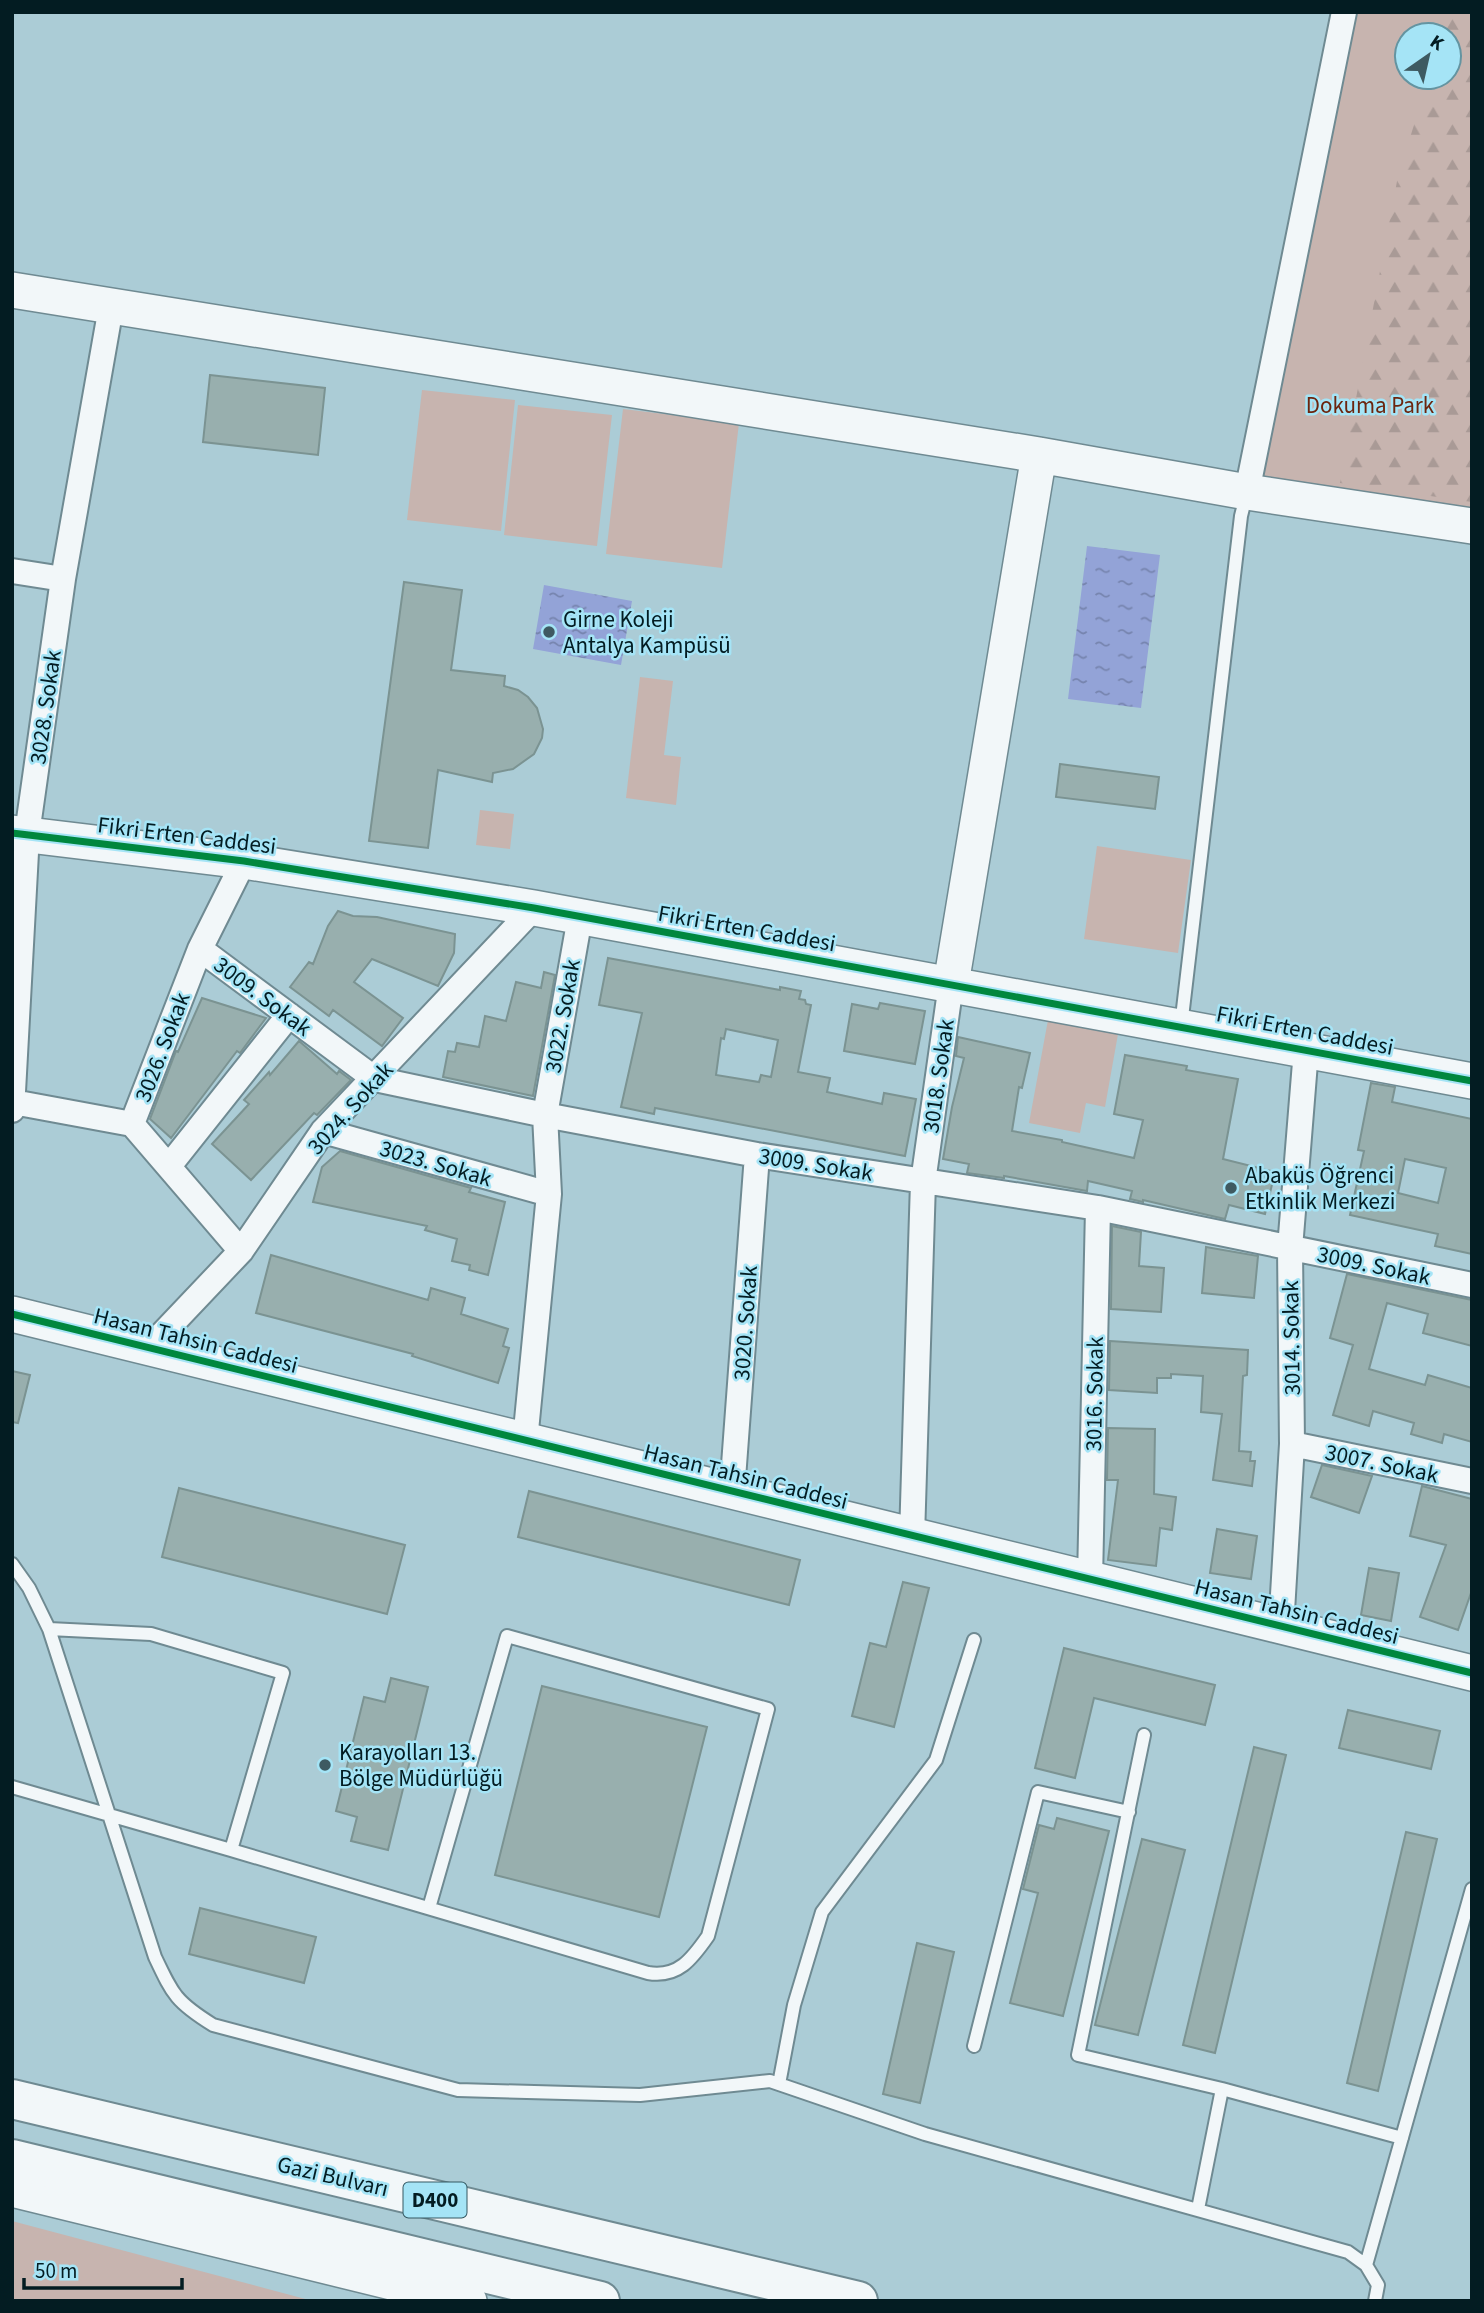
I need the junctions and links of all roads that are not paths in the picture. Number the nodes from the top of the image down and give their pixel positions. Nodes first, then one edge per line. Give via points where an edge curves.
1 (1344, 12) edge
2 (12, 290) edge
3 (111, 307) junction
4 (1040, 455) junction
5 (1247, 492) junction
6 (1472, 526) edge
7 (12, 571) edge
8 (63, 579) junction
9 (20, 834) edge
10 (244, 861) junction
11 (534, 908) junction
12 (580, 917) junction
13 (200, 949) junction
14 (951, 984) junction
15 (289, 1015) junction
16 (1181, 1027) junction
17 (1306, 1050) junction
18 (375, 1079) junction
19 (1472, 1081) edge
20 (13, 1106) edge
21 (545, 1115) junction
22 (132, 1124) junction
23 (323, 1131) junction
24 (757, 1155) junction
25 (169, 1166) junction
26 (923, 1182) junction
27 (549, 1194) junction
28 (1098, 1208) junction
29 (1290, 1248) junction
30 (241, 1251) junction
31 (1472, 1285) edge
32 (12, 1314) edge
33 (149, 1348) junction
34 (526, 1441) junction
35 (1292, 1444) junction
36 (1472, 1481) edge
37 (732, 1492) junction
38 (912, 1536) junction
39 (12, 1564) edge
40 (1090, 1580) junction
41 (1281, 1628) junction
42 (49, 1629) junction
43 (974, 1640) dead end
44 (1472, 1673) edge
45 (1144, 1735) dead end
46 (12, 1787) edge
47 (1129, 1812) junction
48 (108, 1815) junction
49 (231, 1850) junction
50 (1472, 1889) edge
51 (429, 1908) junction
52 (974, 2046) dead end
53 (779, 2084) junction
54 (1222, 2089) junction
55 (12, 2099) edge
56 (1402, 2138) junction
57 (12, 2159) edge
58 (12, 2189) edge
59 (1198, 2209) junction
60 (1366, 2265) junction
61 (469, 2301) edge
62 (600, 2301) edge
63 (858, 2301) edge
64 (1375, 2301) edge

1 - 5 street
2 - 3 street
3 - 4 street
3 - 8 street, 3028. Sokak
4 - 5 street
4 - 14 street, 3018. Sokak
5 - 6 street
5 - 16 lane
7 - 8 street
8 - 9 street, 3028. Sokak
9 - 10 street, Fikri Erten Caddesi
9 - 20 street, 3028. Sokak
10 - 11 street, Fikri Erten Caddesi
10 - 13 street, 3026. Sokak
11 - 12 street, Fikri Erten Caddesi
11 - 18 street, 3024. Sokak
12 - 14 street, Fikri Erten Caddesi
12 - 21 street, 3022. Sokak
13 - 15 street, 3009. Sokak
13 - 22 street, 3026. Sokak
14 - 16 street, Fikri Erten Caddesi
14 - 26 street, 3018. Sokak
15 - 18 street, 3009. Sokak
15 - 25 street
16 - 17 street, Fikri Erten Caddesi
17 - 19 street, Fikri Erten Caddesi
17 - 29 street, 3014. Sokak
18 - 21 street, 3009. Sokak
18 - 23 street, 3024. Sokak
20 - 22 street, 3026. Sokak
21 - 24 street, 3009. Sokak
21 - 27 street, 3022. Sokak
22 - 25 street
23 - 27 street, 3023. Sokak
23 - 30 street, 3024. Sokak
24 - 26 street, 3009. Sokak
24 - 37 street, 3020. Sokak
25 - 30 street
26 - 28 street, 3009. Sokak
26 - 38 street, 3018. Sokak
27 - 34 street, 3022. Sokak
28 - 29 street, 3009. Sokak
28 - 40 street, 3016. Sokak
29 - 31 street, 3009. Sokak
29 - 35 street, 3014. Sokak
30 - 33 street, 3024. Sokak
32 - 33 street, Hasan Tahsin Caddesi
33 - 34 street, Hasan Tahsin Caddesi
34 - 37 street, Hasan Tahsin Caddesi
35 - 36 street, 3007. Sokak
35 - 41 street, 3014. Sokak
37 - 38 street, Hasan Tahsin Caddesi
38 - 40 street, Hasan Tahsin Caddesi
39 - 42 lane
40 - 41 street, Hasan Tahsin Caddesi
41 - 44 street, Hasan Tahsin Caddesi
42 - 48 lane
42 - 49 lane via 151,1634 283,1673
43 - 53 lane via 936,1760 822,1912 794,2004
45 - 47 lane
46 - 48 lane
47 - 52 lane via 1038,1791
47 - 54 lane via 1078,2055
48 - 49 lane
48 - 53 lane via 155,1957 173,1996 213,2025 458,2090 640,2095 770,2081
49 - 51 lane
50 - 56 lane
51 - 51 lane via 648,1973 680,1968 708,1936 768,1709 507,1636
53 - 59 lane via 925,2134
54 - 56 lane
54 - 59 lane
55 - 63 highway, Gazi Bulvarı / D400
56 - 60 lane
57 - 62 highway
58 - 61 street
59 - 60 lane via 1348,2252
60 - 64 lane via 1378,2286

